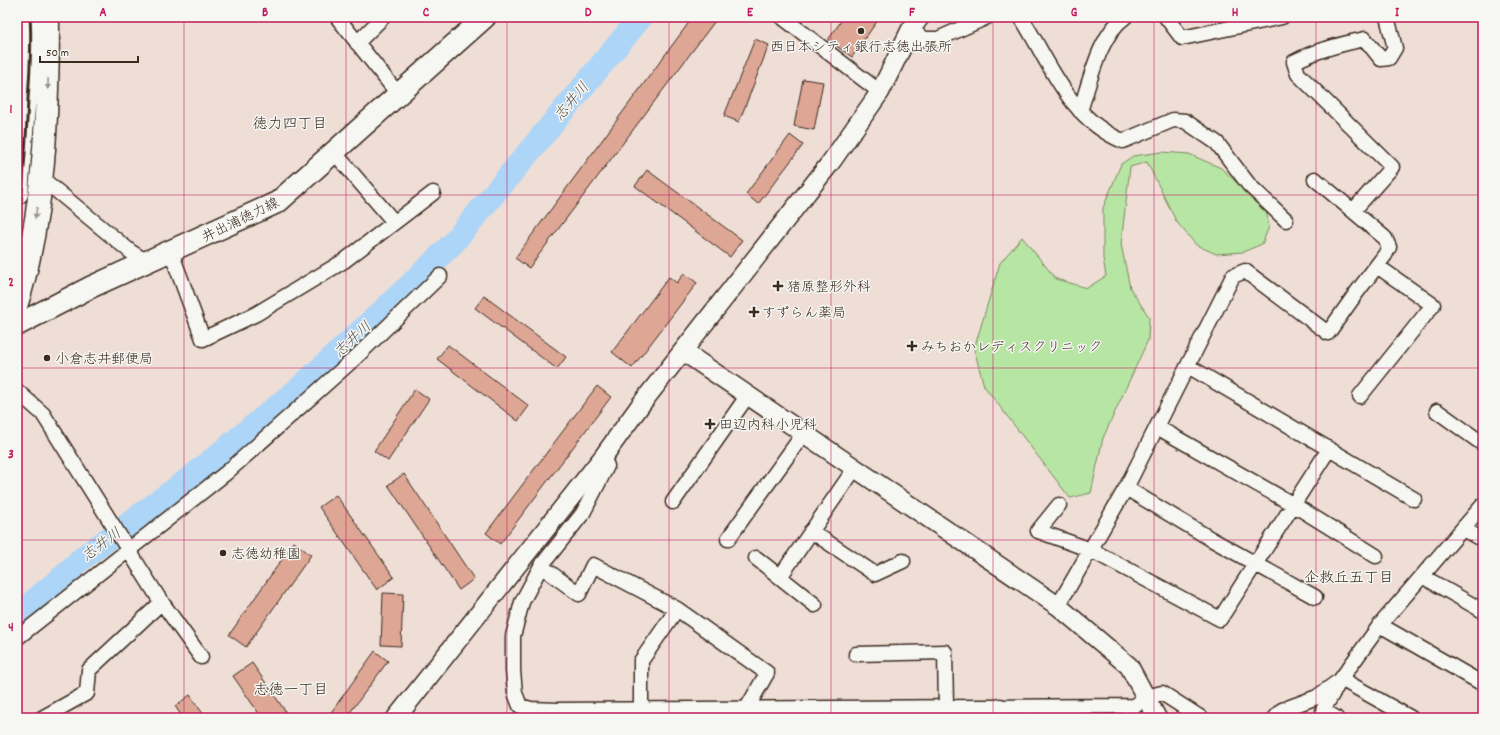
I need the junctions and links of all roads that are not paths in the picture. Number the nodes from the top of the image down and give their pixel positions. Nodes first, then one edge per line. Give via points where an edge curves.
1 (28, 17) edge
2 (48, 17) edge
3 (337, 17) edge
4 (383, 17) edge
5 (485, 17) edge
6 (782, 17) edge
7 (1020, 17) edge
8 (1125, 17) edge
9 (1166, 17) edge
10 (1282, 17) edge
11 (1387, 17) edge
12 (982, 18) edge
13 (915, 23) edge
14 (357, 43) junction
15 (880, 92) junction
16 (398, 94) junction
17 (1080, 111) junction
18 (334, 152) junction
19 (19, 154) edge
20 (40, 177) junction
21 (1315, 179) dead end
22 (17, 193) edge
23 (433, 193) dead end
24 (1353, 211) junction
25 (1286, 220) dead end
26 (394, 222) junction
27 (170, 252) junction
28 (146, 262) junction
29 (1377, 266) junction
30 (440, 276) dead end
31 (17, 304) edge
32 (17, 325) edge
33 (684, 352) junction
34 (1188, 366) junction
35 (17, 391) edge
36 (748, 395) junction
37 (1360, 396) dead end
38 (1437, 411) dead end
39 (1157, 427) junction
40 (804, 433) junction
41 (1483, 444) edge
42 (1329, 450) junction
43 (603, 457) junction
44 (855, 468) junction
45 (1126, 488) junction
46 (1414, 499) dead end
47 (674, 502) dead end
48 (1059, 505) dead end
49 (1294, 505) junction
50 (1483, 505) edge
51 (1463, 529) junction
52 (811, 531) junction
53 (728, 539) dead end
54 (1483, 540) edge
55 (1091, 550) junction
56 (128, 551) junction
57 (1376, 556) dead end
58 (756, 558) dead end
59 (903, 561) dead end
60 (1256, 565) junction
61 (541, 566) junction
62 (1422, 576) junction
63 (780, 577) junction
64 (1314, 597) dead end
65 (162, 602) junction
66 (815, 605) dead end
67 (1058, 606) junction
68 (677, 609) junction
69 (1483, 611) edge
70 (1380, 625) junction
71 (17, 638) edge
72 (856, 654) dead end
73 (201, 657) dead end
74 (1341, 679) junction
75 (1483, 684) edge
76 (1146, 697) junction
77 (946, 707) junction
78 (741, 711) edge
79 (634, 712) edge
80 (1000, 712) edge
81 (687, 713) edge
82 (544, 714) edge
83 (1320, 714) edge
84 (42, 718) edge
85 (396, 718) edge
86 (1158, 718) edge
87 (1201, 718) edge
88 (1274, 718) edge
89 (1336, 718) edge
90 (1412, 718) edge

1 - 19 main road via 28,58
2 -> 20 main road via 48,88
3 - 14 street
4 - 14 street
5 - 16 main road, 井出浦徳力線
6 - 15 street
7 - 17 street via 1068,98
8 - 17 street via 1111,31 1104,43
9 - 10 street via 1182,38
11 - 24 street via 1395,48 1389,58 1381,59 1365,39 1336,45 1294,62 1298,74 1392,167
12 - 13 street via 938,39 923,39
13 - 15 street
14 - 16 street
15 - 33 street via 831,162
16 - 18 main road, 井出浦徳力線
17 - 25 street via 1110,136 1123,141 1173,120 1185,122 1217,143 1249,185
18 - 26 street
18 - 27 main road, 井出浦徳力線 via 278,202
19 - 22 main road
20 - 28 street
20 -> 31 main road via 28,269
21 - 24 street
23 - 26 street
24 - 29 street via 1387,242 1389,247
26 - 27 street via 344,261 256,314 204,339
27 - 28 main road, 井出浦徳力線
28 - 32 main road, 井出浦徳力線
29 - 34 street via 1328,333 1245,271 1233,276
29 - 37 street via 1433,305
30 - 56 street via 355,358 249,452
33 - 36 street
33 - 43 street via 642,403
34 - 39 street
34 - 42 street
35 - 56 street via 43,414
36 - 40 street
36 - 47 street
38 - 41 street
39 - 45 street
39 - 49 street
40 - 44 street
40 - 53 street
42 - 46 street
42 - 49 street
43 - 61 street via 607,466 583,513
43 - 85 street
44 - 52 street
44 - 67 street
45 - 55 street
45 - 60 street
48 - 55 street via 1038,531
49 - 57 street
49 - 60 street
50 - 51 street
51 - 54 street
51 - 62 street
52 - 59 street via 876,574
52 - 63 street
55 - 60 street via 1220,619
55 - 67 street
56 - 65 street
56 - 71 street
58 - 63 street
60 - 64 street
61 - 68 street via 580,594 593,565
61 - 82 street via 522,602 513,636 513,671 515,692 520,706
62 - 69 street
62 - 70 street
63 - 66 street
65 - 73 street
65 - 84 street via 89,670 87,693
67 - 76 street via 1129,666
68 - 78 street via 767,673
68 - 79 street via 642,661
70 - 74 street
70 - 75 street
72 - 77 street via 945,652
74 - 83 street
74 - 88 street via 1317,697 1282,710
74 - 90 street
76 - 80 street via 1135,706
76 - 86 street
76 - 87 street via 1162,693
77 - 78 street
77 - 80 street
78 - 81 street
79 - 81 street
79 - 82 street
83 - 89 street

